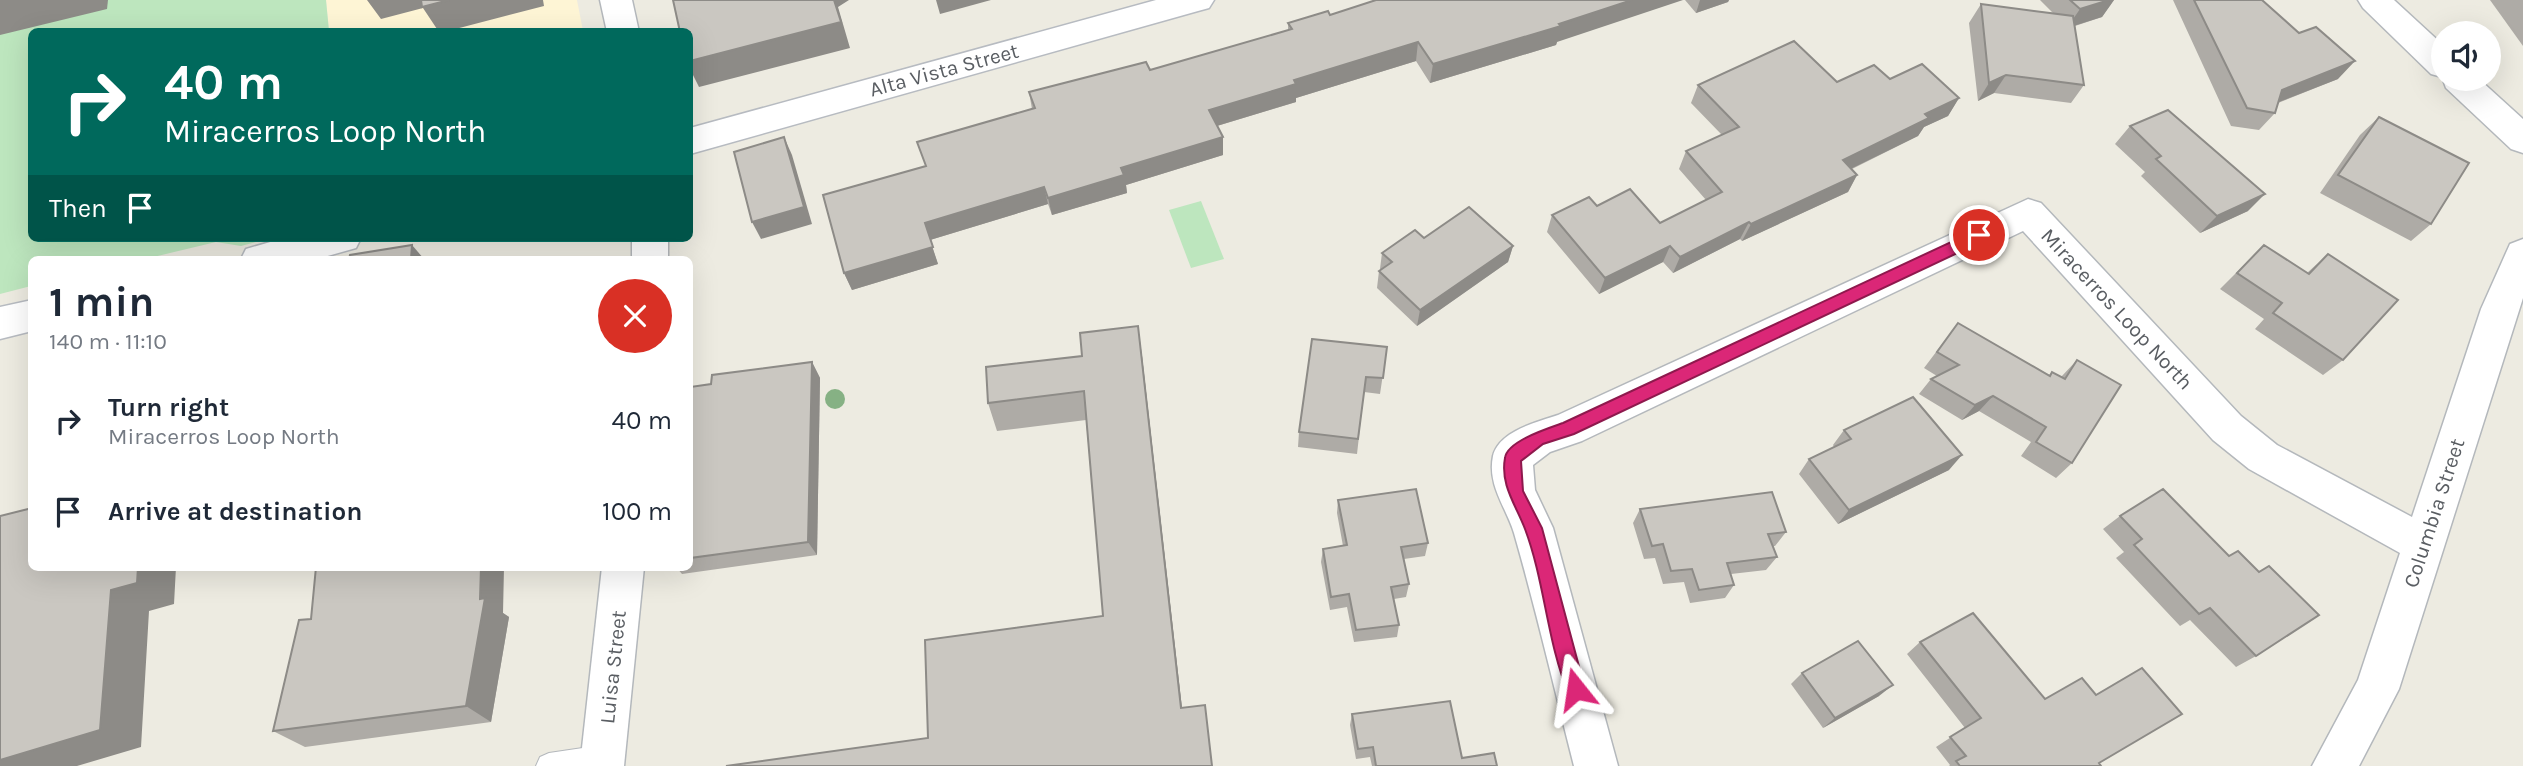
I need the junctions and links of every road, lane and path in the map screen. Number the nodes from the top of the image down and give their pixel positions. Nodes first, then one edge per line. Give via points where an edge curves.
1 (616, 0) edge
2 (1198, 0) edge
3 (2374, 0) edge
4 (1110, 11) edge
5 (622, 28) edge
6 (2431, 54) edge
7 (2471, 91) edge
8 (693, 140) edge
9 (2523, 140) edge
10 (326, 242) edge
11 (2523, 254) edge
12 (271, 256) edge
13 (28, 316) edge
14 (0, 323) edge
15 (2424, 545) junction
16 (623, 571) edge
17 (603, 762) edge
18 (549, 766) edge
19 (1596, 766) edge
20 (2334, 766) edge

1 - 5 street
2 - 4 street, Alta Vista Street
3 - 6 street
4 - 8 street, Alta Vista Street
7 - 9 street
10 - 12 street
11 - 15 street, Columbia Street via 2500,309
13 - 14 street
15 - 19 street, Miracerros Loop North via 2263,457 2227,428 2028,213 1568,429 1537,439 1513,457 1515,491 1533,528
15 - 20 street, Columbia Street via 2377,689
16 - 17 street, Luisa Street
17 - 18 lane

